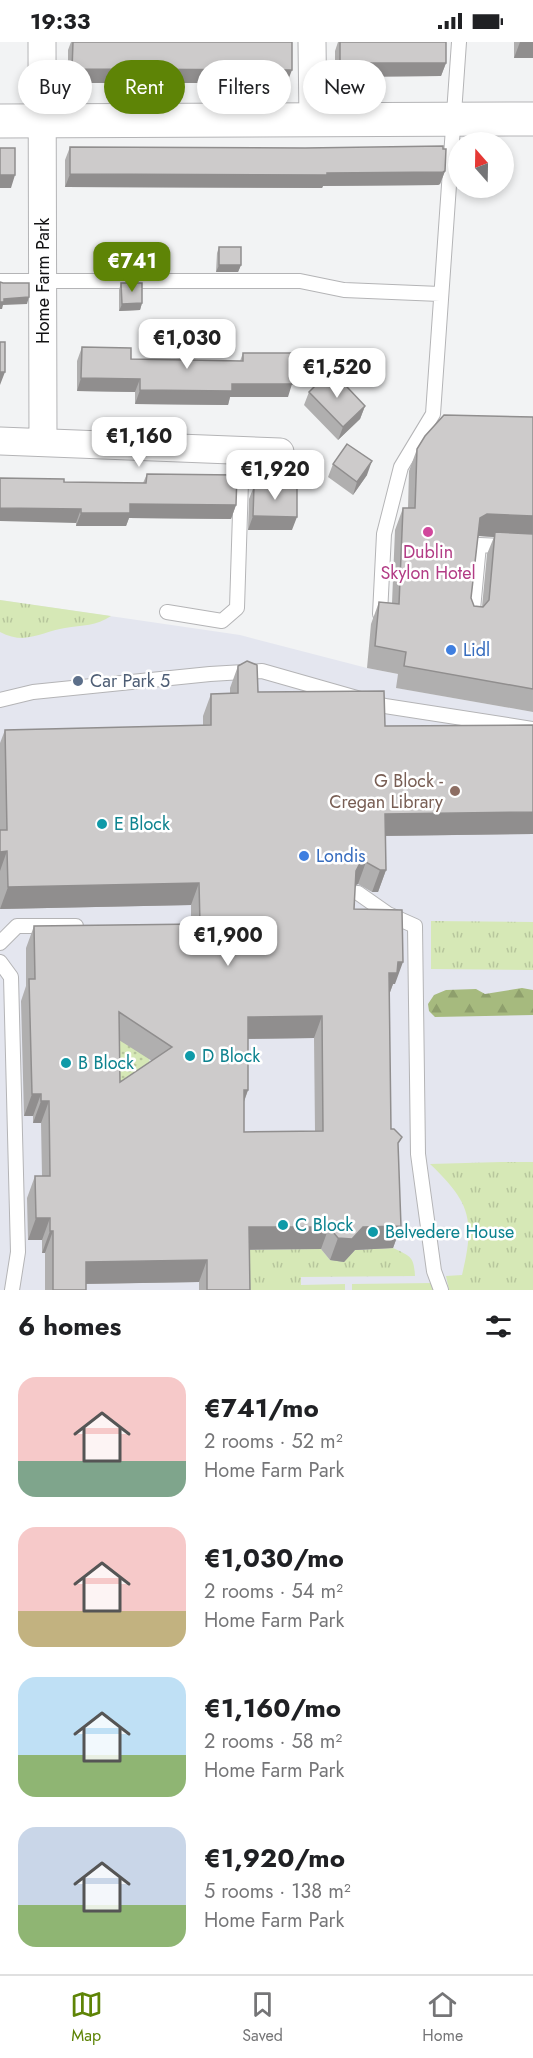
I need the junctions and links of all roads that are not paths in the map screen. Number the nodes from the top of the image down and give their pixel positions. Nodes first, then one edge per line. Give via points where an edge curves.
1 (42, 42) edge
2 (312, 42) edge
3 (459, 42) edge
4 (533, 119) edge
5 (313, 120) junction
6 (455, 120) junction
7 (0, 121) edge
8 (42, 121) junction
9 (0, 281) edge
10 (43, 281) junction
11 (440, 294) junction
12 (0, 441) edge
13 (43, 442) junction
14 (242, 450) junction
15 (280, 452) dead end
16 (533, 547) edge
17 (167, 612) dead end
18 (380, 614) edge
19 (472, 621) edge
20 (0, 700) edge
21 (533, 729) edge
22 (358, 893) edge
23 (84, 926) edge
24 (0, 943) edge
25 (0, 962) edge
26 (12, 1290) edge
27 (441, 1290) edge

1 - 8 street, Home Farm Park
2 - 5 street
3 - 6 lane
4 - 6 street
5 - 6 street
5 - 8 street
6 - 11 lane
7 - 8 street
8 - 10 street, Home Farm Park
9 - 10 lane
10 - 11 lane via 300,280 344,290
10 - 13 street, Home Farm Park
11 - 18 lane via 433,414 401,468 384,534
12 - 13 street
13 - 14 street
14 - 15 street
14 - 17 lane via 237,608 222,621
16 - 19 lane via 479,545
20 - 21 lane via 33,692 262,671 385,706
22 - 27 lane via 388,914 416,926 418,1154 434,1271
23 - 24 lane via 17,926
25 - 26 lane via 11,977 18,1252

